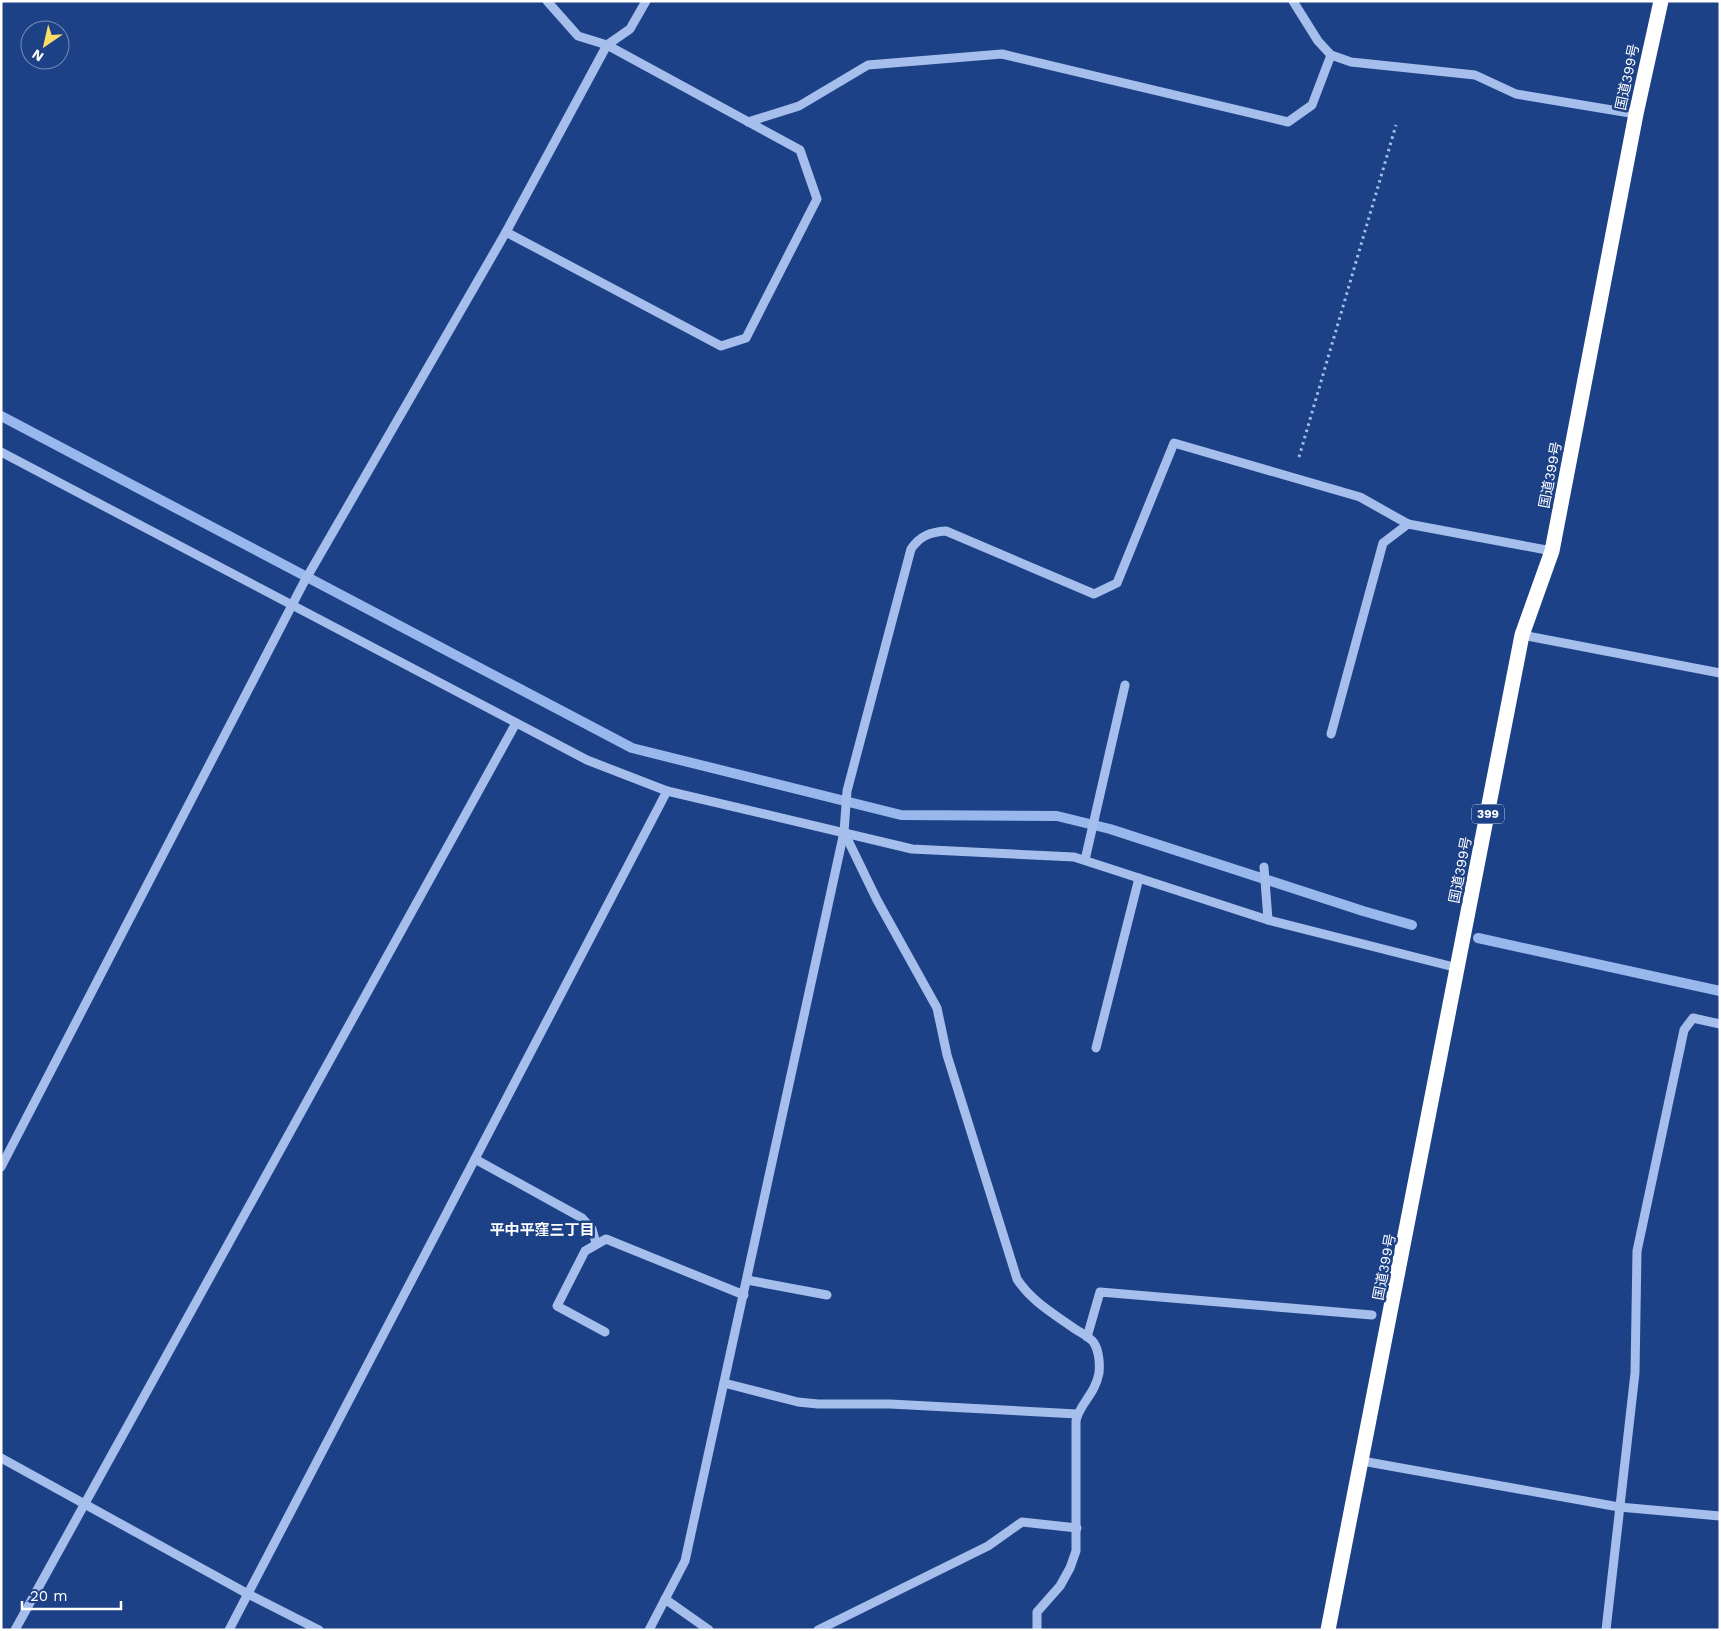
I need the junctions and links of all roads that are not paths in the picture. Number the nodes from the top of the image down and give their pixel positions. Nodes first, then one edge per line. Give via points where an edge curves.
1 (547, 1) edge
2 (646, 1) edge
3 (1292, 1) edge
4 (1661, 1) edge
5 (607, 44) junction
6 (1331, 55) junction
7 (1636, 114) junction
8 (748, 122) junction
9 (506, 232) junction
10 (1, 452) edge
11 (1408, 524) junction
12 (1552, 551) junction
13 (292, 605) junction
14 (1522, 635) junction
15 (1720, 672) edge
16 (1125, 685) dead end
17 (516, 723) junction
18 (1331, 734) dead end
19 (667, 790) junction
20 (844, 832) junction
21 (1085, 860) junction
22 (1264, 867) dead end
23 (1139, 878) junction
24 (1268, 920) junction
25 (1458, 968) junction
26 (1720, 1024) edge
27 (1096, 1048) dead end
28 (475, 1159) junction
29 (1, 1167) edge
30 (596, 1243) junction
31 (747, 1280) junction
32 (744, 1295) junction
33 (827, 1295) dead end
34 (1372, 1316) dead end
35 (605, 1332) dead end
36 (1087, 1337) junction
37 (724, 1383) junction
38 (1077, 1414) junction
39 (1, 1458) edge
40 (1362, 1461) junction
41 (84, 1505) junction
42 (1619, 1507) junction
43 (1720, 1516) edge
44 (1077, 1528) junction
45 (248, 1594) junction
46 (665, 1599) junction
47 (15, 1630) edge
48 (228, 1630) edge
49 (319, 1630) edge
50 (649, 1630) edge
51 (710, 1630) edge
52 (818, 1630) edge
53 (1037, 1630) edge
54 (1328, 1630) edge
55 (1606, 1630) edge

1 - 5 street via 578,36
2 - 5 street via 630,29
3 - 6 street
4 - 7 highway, 国道399号 / 399
5 - 8 street
5 - 9 street
6 - 7 street via 1351,62 1475,75 1516,94
6 - 8 street via 1312,105 1288,122 1002,54 868,65 799,106
7 - 12 highway, 国道399号 / 399
8 - 9 street via 800,150 817,199 746,338 721,346
9 - 13 street
10 - 13 street
11 - 12 street
11 - 18 street via 1383,543
11 - 20 street via 1360,496 1174,443 1117,583 1094,594 946,531 923,536 911,549 847,791
12 - 14 highway, 国道399号 / 399
13 - 17 street
13 - 29 street
14 - 15 street
14 - 25 highway, 国道399号 / 399
16 - 21 street
17 - 19 street via 587,760
17 - 41 street
19 - 20 street
19 - 28 street
20 - 21 street via 912,848
20 - 31 street
20 - 36 street via 936,1008 947,1055 1017,1279 1037,1302
21 - 23 street
22 - 24 street
23 - 24 street
23 - 27 street
24 - 25 street
25 - 40 highway, 国道399号 / 399
26 - 42 street via 1693,1018 1684,1030 1639,1242 1635,1373
28 - 30 street via 582,1218 592,1229
28 - 45 street
30 - 32 street via 606,1238
30 - 35 street via 585,1252 557,1306
31 - 32 street
31 - 33 street
32 - 37 street
34 - 36 street via 1100,1292
36 - 38 street via 1094,1343 1099,1357 1099,1372 1092,1395
37 - 38 street via 818,1404 890,1404
37 - 46 street via 685,1561
38 - 44 street
39 - 41 street
40 - 42 street
40 - 54 highway, 国道399号 / 399
41 - 45 street
41 - 47 street
42 - 43 street
42 - 55 street
44 - 52 street via 1022,1522 988,1546
44 - 53 street via 1074,1560 1060,1586 1037,1612
45 - 48 street
45 - 49 street
46 - 50 street
46 - 51 street

